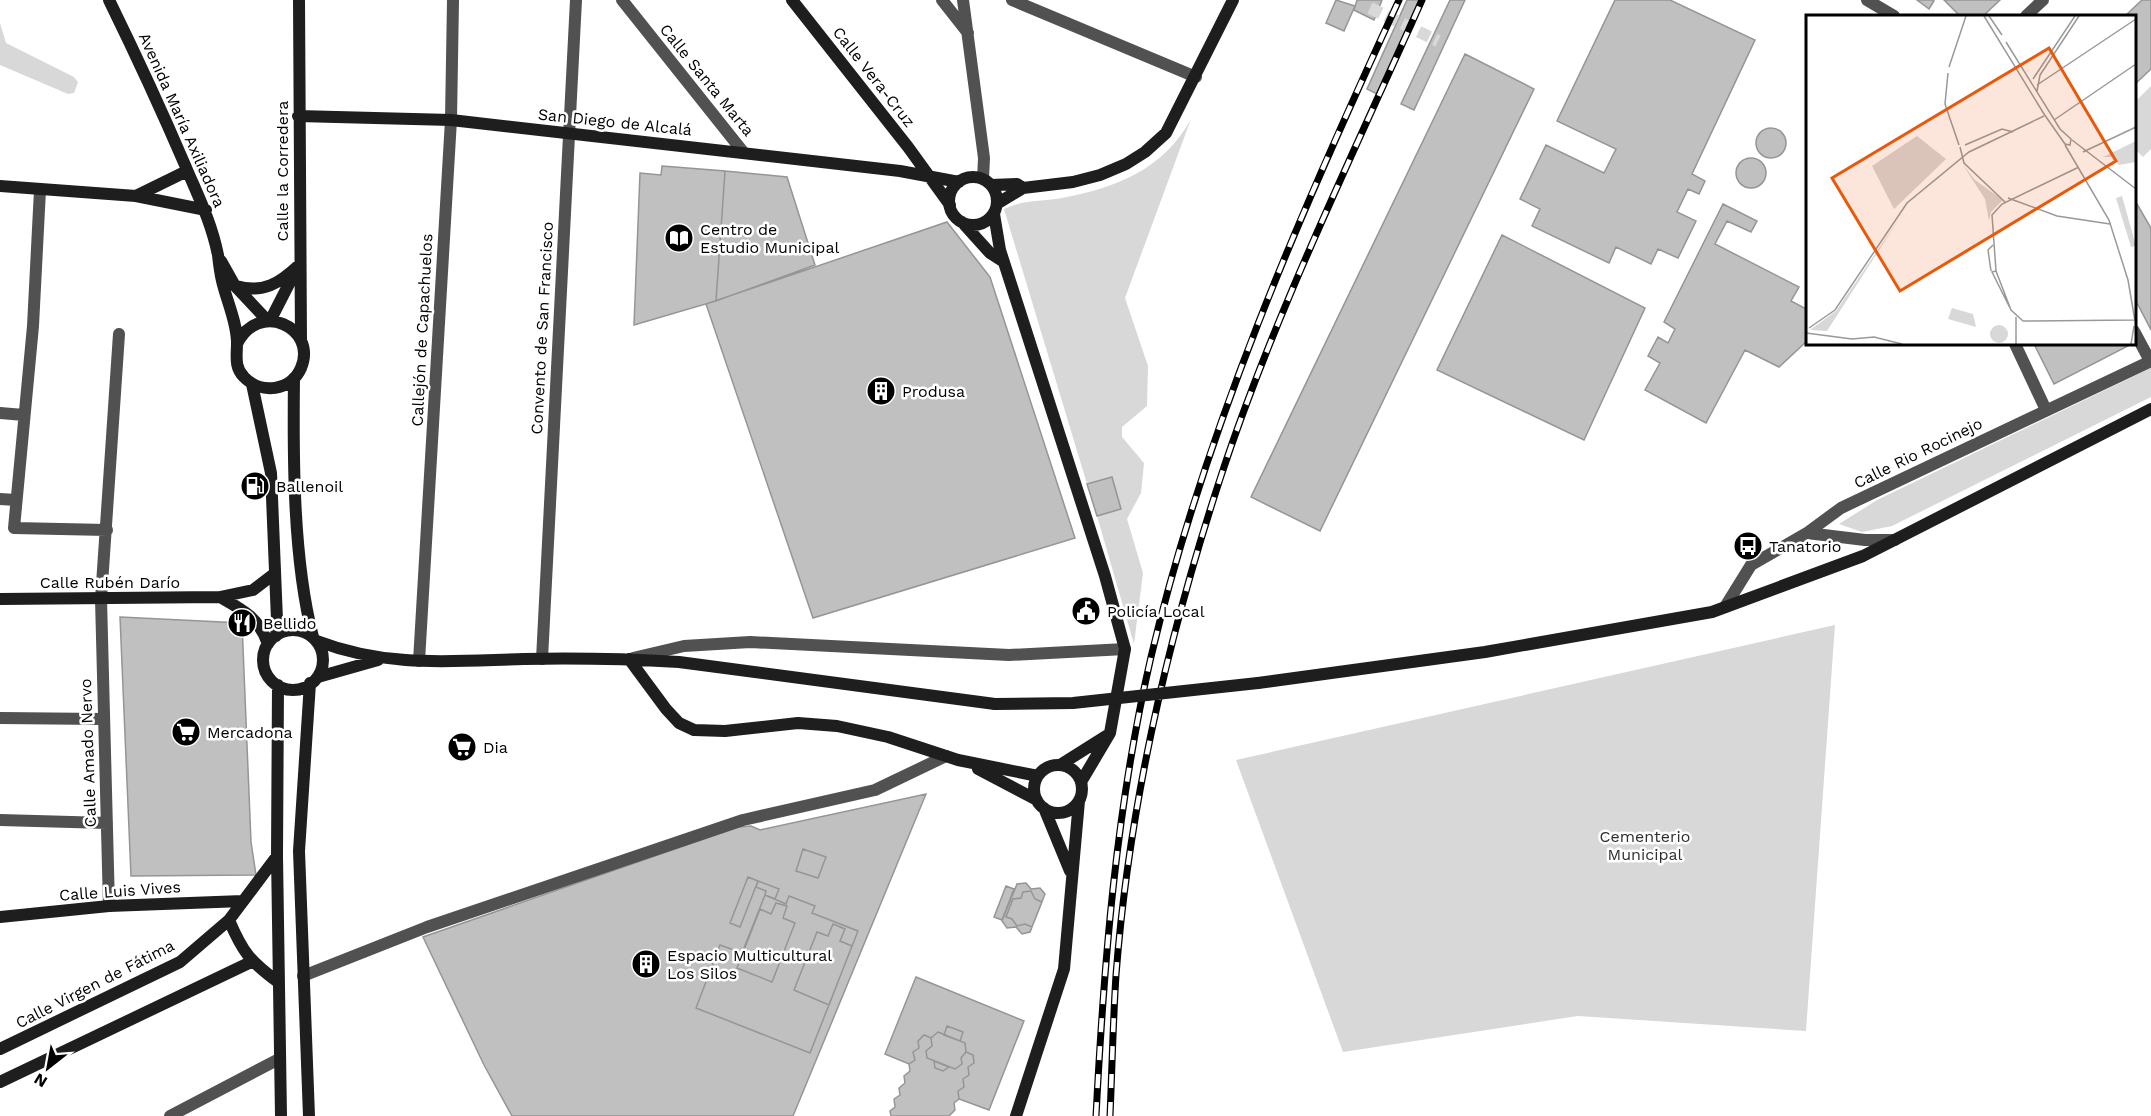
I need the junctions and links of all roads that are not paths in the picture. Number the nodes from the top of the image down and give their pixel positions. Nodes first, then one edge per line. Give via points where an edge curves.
1 (109, 0) edge
2 (299, 0) edge
3 (453, 0) edge
4 (576, 0) edge
5 (622, 0) edge
6 (792, 0) edge
7 (942, 0) edge
8 (963, 0) edge
9 (1012, 0) edge
10 (1233, 0) edge
11 (1867, 0) edge
12 (2043, 0) edge
13 (1892, 15) edge
14 (2027, 15) edge
15 (969, 34) junction
16 (1196, 77) junction
17 (298, 117) junction
18 (451, 120) junction
19 (569, 134) junction
20 (744, 153) junction
21 (187, 171) junction
22 (927, 176) junction
23 (959, 182) junction
24 (987, 182) junction
25 (0, 186) edge
26 (1023, 188) junction
27 (40, 190) junction
28 (136, 196) junction
29 (950, 205) junction
30 (996, 209) junction
31 (206, 210) junction
32 (961, 221) junction
33 (218, 256) junction
34 (1004, 262) junction
35 (299, 265) junction
36 (235, 286) junction
37 (269, 321) junction
38 (119, 334) dead end
39 (2136, 335) edge
40 (301, 342) junction
41 (237, 344) junction
42 (2015, 345) edge
43 (2151, 361) edge
44 (294, 378) junction
45 (252, 384) junction
46 (2151, 409) edge
47 (2046, 410) junction
48 (0, 413) edge
49 (24, 415) junction
50 (0, 499) edge
51 (16, 500) junction
52 (107, 530) junction
53 (1807, 533) junction
54 (1895, 540) junction
55 (274, 574) junction
56 (220, 597) junction
57 (0, 599) edge
58 (101, 599) junction
59 (1725, 607) junction
60 (315, 639) junction
61 (272, 640) junction
62 (1125, 649) junction
63 (382, 659) junction
64 (542, 659) junction
65 (629, 659) junction
66 (419, 661) junction
67 (314, 680) junction
68 (278, 685) junction
69 (0, 718) edge
70 (103, 719) junction
71 (1110, 733) junction
72 (952, 758) junction
73 (1060, 765) junction
74 (1038, 776) junction
75 (1081, 782) junction
76 (1079, 801) junction
77 (1040, 804) junction
78 (0, 820) edge
79 (107, 823) junction
80 (277, 856) junction
81 (1072, 875) junction
82 (243, 901) junction
83 (109, 906) junction
84 (0, 917) edge
85 (229, 920) junction
86 (252, 962) junction
87 (303, 976) junction
88 (278, 982) junction
89 (0, 1049) edge
90 (279, 1059) junction
91 (0, 1082) edge
92 (170, 1116) edge
93 (281, 1116) edge
94 (309, 1116) edge
95 (1016, 1116) edge

1 - 21 street, Avenida María Axiliadora
2 - 17 street, Calle la Corredera
3 - 18 street, Callejón de Capachuelos
4 - 19 street, Convento de San Francisco
5 - 20 street, Calle Santa Marta
6 - 22 street, Calle Vera-Cruz
7 - 15 street
8 - 15 street
9 - 16 street
10 - 16 street
11 - 13 street
12 - 14 street
15 - 24 street
16 - 26 street via 1166,133 1135,159 1073,182
17 - 18 street, San Diego de Alcalá
17 - 35 street, Calle la Corredera
18 - 19 street, San Diego de Alcalá
18 - 66 street, Callejón de Capachuelos
19 - 20 street, San Diego de Alcalá
19 - 64 street, Convento de San Francisco
20 - 22 street, San Diego de Alcalá
21 - 28 street
21 - 31 street, Avenida María Axiliadora
22 - 23 street, San Diego de Alcalá
22 - 29 street
23 - 24 street via 970,177
23 - 29 street via 951,192
24 - 26 street
24 - 30 street
25 - 27 street
26 - 30 street
27 - 28 street
27 - 49 street
28 - 31 street
29 - 32 street
30 - 32 street via 979,224
30 - 34 street
31 - 33 street, Avenida María Axiliadora
32 - 34 street via 990,253
33 - 36 street
33 - 41 street
34 - 62 street
35 - 36 street via 285,279 266,288
35 - 37 street
35 - 40 street, Calle la Corredera
36 - 37 street
37 - 40 street via 291,329
37 - 41 street via 249,328
38 - 52 street, Calle Amado Nervo
39 - 43 street
40 - 44 street via 303,361
41 - 45 street via 237,366
42 - 47 street
43 - 47 street, Calle Rio Rocinejo
44 - 45 street via 277,388
44 - 60 street via 293,432 304,601
45 - 55 street via 271,473
46 - 54 street
47 - 53 street, Calle Rio Rocinejo via 1841,508
48 - 49 street
49 - 51 street
50 - 51 street
51 - 52 street via 14,528
52 - 58 street, Calle Amado Nervo
53 - 54 street
53 - 59 street, Calle Rio Rocinejo via 1751,565
54 - 59 street via 1863,556
55 - 56 street, Calle Rubén Darío via 253,590
55 - 61 street via 277,620
56 - 58 street, Calle Rubén Darío
56 - 61 street via 256,620
57 - 58 street, Calle Rubén Darío
58 - 70 street, Calle Amado Nervo
59 - 65 street, bridge via 1485,652 1073,703 995,704 728,668
60 - 61 street via 295,630
60 - 63 street via 340,650
60 - 67 street via 323,659
61 - 68 street via 264,664
62 - 65 street via 1009,655 750,642 684,646
62 - 71 street
63 - 66 street
63 - 67 street
64 - 65 street
64 - 66 street
65 - 72 street via 666,709 679,723 694,730 725,731 798,723 837,726 888,737
67 - 68 street via 297,689
67 - 87 street via 299,851
68 - 80 street
69 - 70 street
70 - 79 street, Calle Amado Nervo
71 - 73 street
71 - 75 street
72 - 74 street
72 - 77 street
72 - 87 street via 875,790 743,820 427,927
73 - 74 street via 1047,767
73 - 75 street via 1073,770
74 - 77 street via 1034,788
75 - 76 street
76 - 77 street via 1059,813
76 - 81 street
77 - 81 street
78 - 79 street
79 - 83 street, Calle Amado Nervo
80 - 82 street, Calle Virgen de Fátima
80 - 88 street
81 - 95 street via 1064,969
82 - 83 street, Calle Luis Vives
82 - 85 street, Calle Virgen de Fátima
83 - 84 street, Calle Luis Vives
85 - 86 street via 238,943
85 - 89 street, Calle Virgen de Fátima via 180,962
86 - 88 street
86 - 91 street
87 - 94 street
88 - 90 street
90 - 92 street
90 - 93 street

